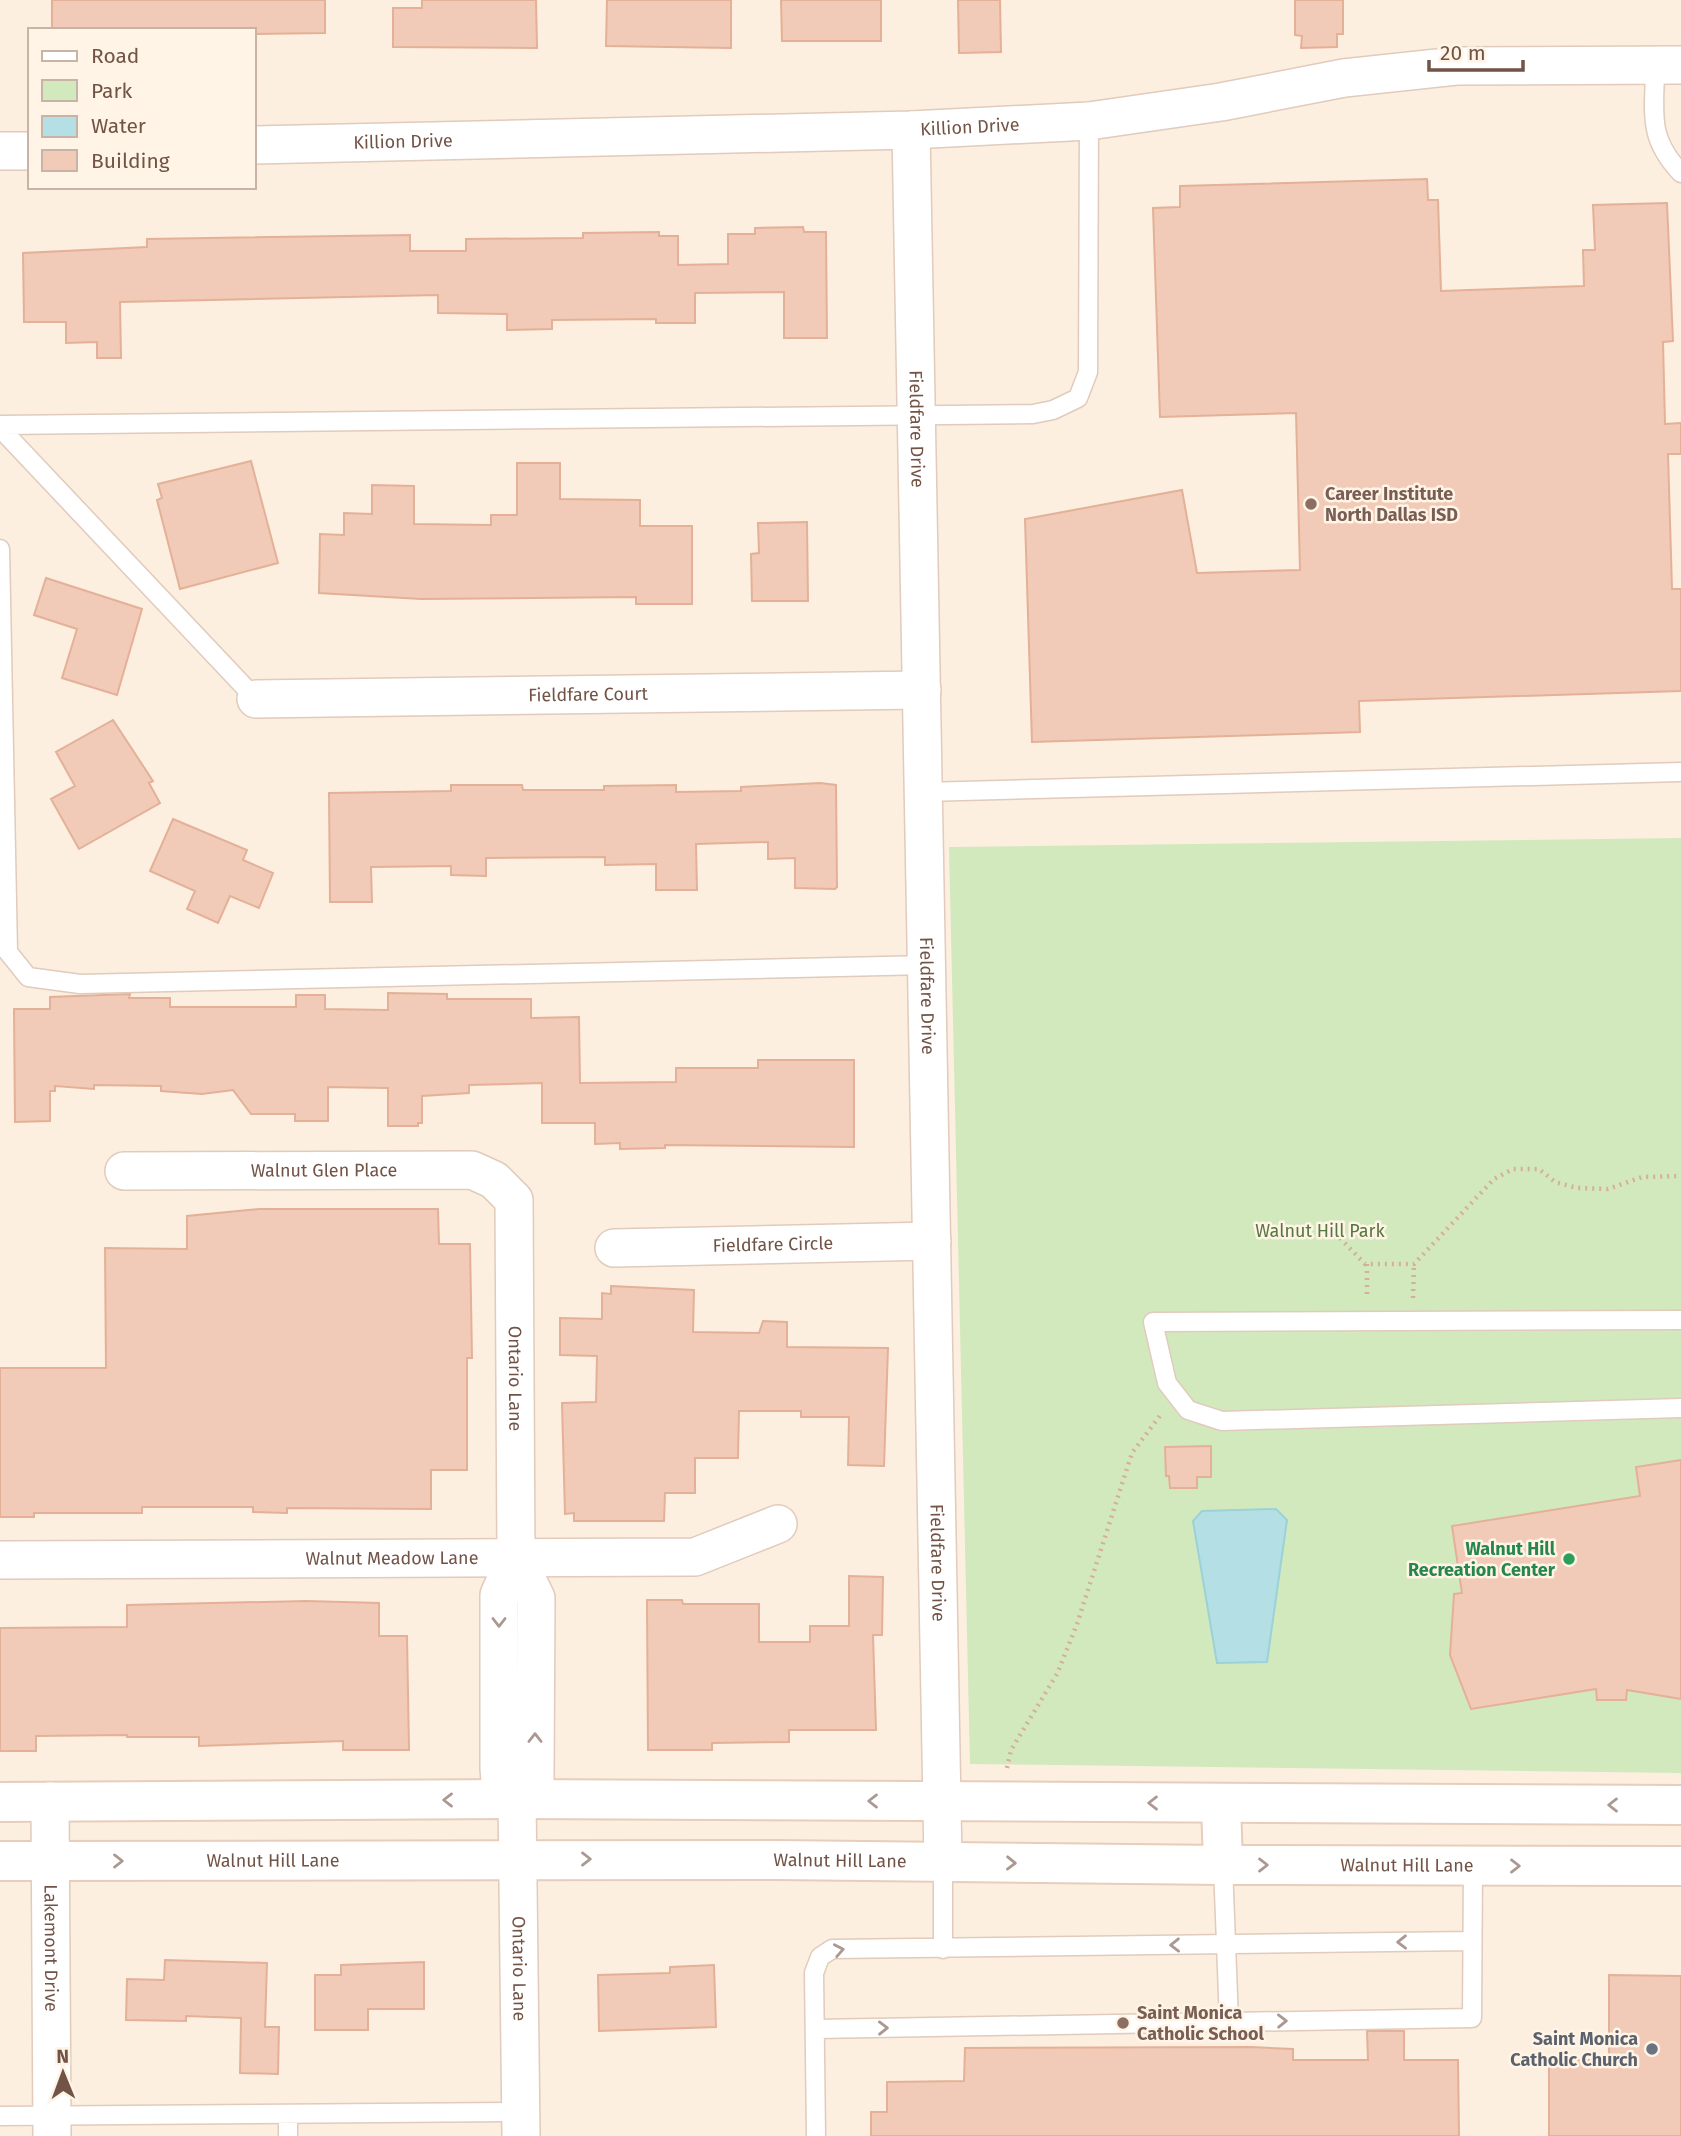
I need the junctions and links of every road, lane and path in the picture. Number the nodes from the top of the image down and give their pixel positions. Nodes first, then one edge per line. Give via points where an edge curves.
1 (1668, 65) edge
2 (1089, 121) junction
3 (911, 130) junction
4 (256, 145) edge
5 (0, 151) edge
6 (28, 151) edge
7 (1681, 173) edge
8 (917, 414) junction
9 (0, 427) edge
10 (0, 550) edge
11 (922, 690) junction
12 (256, 699) joint
13 (1681, 772) edge
14 (924, 792) junction
15 (928, 965) junction
16 (124, 1171) dead end
17 (1681, 1176) edge
18 (514, 1200) joint
19 (1335, 1233) dead end
20 (932, 1241) junction
21 (614, 1248) dead end
22 (1367, 1264) junction
23 (1414, 1264) junction
24 (1681, 1320) edge
25 (1367, 1322) junction
26 (1412, 1323) junction
27 (1176, 1395) junction
28 (1681, 1408) edge
29 (778, 1524) dead end
30 (516, 1557) junction
31 (0, 1560) edge
32 (1007, 1769) dead end
33 (517, 1799) junction
34 (0, 1801) edge
35 (50, 1801) junction
36 (941, 1801) junction
37 (1221, 1803) junction
38 (1681, 1805) edge
39 (517, 1859) junction
40 (0, 1861) edge
41 (50, 1861) junction
42 (943, 1861) junction
43 (1223, 1866) junction
44 (1473, 1866) junction
45 (1681, 1866) edge
46 (1471, 1941) junction
47 (1227, 1944) junction
48 (943, 1949) junction
49 (1229, 2022) junction
50 (815, 2029) junction
51 (288, 2114) junction
52 (0, 2116) edge
53 (521, 2124) edge
54 (51, 2126) edge
55 (288, 2136) edge
56 (816, 2136) edge

1 - 2 street, Killion Drive via 1456,66 1344,78
1 - 7 lane via 1656,137 1666,158
2 - 3 street, Killion Drive
2 - 8 lane via 1088,372 1078,398 1033,414
3 - 4 street, Killion Drive
3 - 8 street, Fieldfare Drive
5 - 6 street
8 - 9 lane
8 - 11 street, Fieldfare Drive
9 - 12 lane
10 - 15 lane via 8,953 28,977 80,984
11 - 12 street, Fieldfare Court
11 - 14 street, Fieldfare Drive
13 - 14 lane
14 - 15 street, Fieldfare Drive
15 - 20 street, Fieldfare Drive
16 - 18 street, Walnut Glen Place via 472,1170 494,1180
17 - 23 path via 1642,1177 1608,1189 1577,1188 1555,1182 1539,1169 1513,1169 1494,1180
18 - 30 street, Ontario Lane
19 - 22 path
20 - 21 street, Fieldfare Circle
20 - 36 street, Fieldfare Drive
22 - 23 path
22 - 25 path
23 - 26 path
24 - 26 lane
25 - 26 lane
25 - 27 lane via 1153,1322 1167,1382
27 - 28 lane via 1188,1410 1222,1421
27 - 32 path via 1132,1453 1077,1624 1057,1674 1011,1750
29 - 30 street, Walnut Meadow Lane via 695,1557
30 - 31 street, Walnut Meadow Lane
30 - 33 street, Ontario Lane via 499,1595 499,1608 500,1781
33 -> 35 main road
36 -> 33 main road
33 - 39 street, Ontario Lane
34 - 35 main road
35 - 41 street, Lakemont Drive
37 -> 36 main road
36 - 42 street, Fieldfare Drive
38 -> 37 main road
37 - 43 main road
41 -> 39 main road, Walnut Hill Lane
39 -> 42 main road, Walnut Hill Lane
39 - 53 street, Ontario Lane
40 - 41 main road, Walnut Hill Lane
41 - 54 street, Lakemont Drive
42 -> 43 main road, Walnut Hill Lane
42 - 48 lane
43 -> 44 main road, Walnut Hill Lane
43 - 47 lane
44 -> 45 main road, Walnut Hill Lane
44 - 46 lane
46 -> 47 lane
49 -> 46 lane via 1472,2018
47 -> 48 lane
47 - 49 lane
50 -> 48 lane via 814,1973 820,1957 832,1949
50 -> 49 lane
50 - 56 lane
51 - 53 lane
51 - 54 lane
51 - 55 lane
52 - 54 lane

